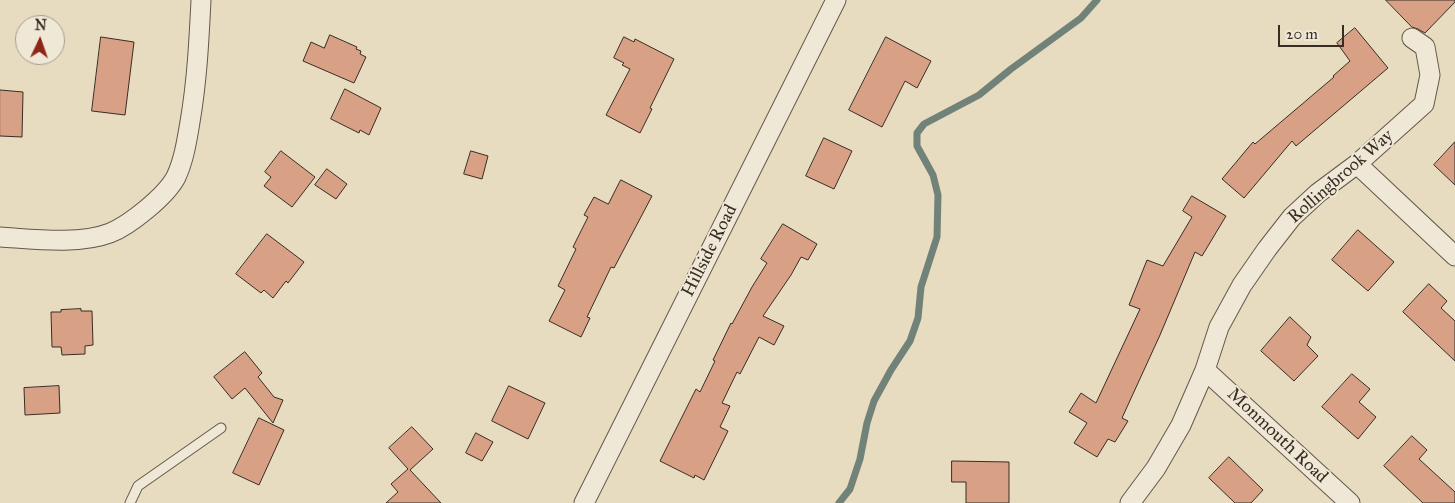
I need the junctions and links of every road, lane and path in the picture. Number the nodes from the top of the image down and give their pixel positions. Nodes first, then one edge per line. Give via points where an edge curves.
1 (201, 0) edge
2 (836, 0) edge
3 (1412, 38) dead end
4 (1357, 164) junction
5 (0, 237) edge
6 (1455, 256) edge
7 (1205, 370) junction
8 (221, 428) dead end
9 (130, 503) edge
10 (584, 503) edge
11 (1130, 503) edge
12 (1350, 503) edge

1 - 5 street via 196,88 186,146 175,178 157,200 134,220 110,233 77,240
2 - 10 street, Hillside Road
3 - 4 street, Rollingbrook Way via 1425,47 1430,75 1424,104
4 - 6 street
4 - 7 street, Rollingbrook Way via 1292,217 1268,249 1242,285 1219,327
7 - 11 street, Rollingbrook Way via 1181,425 1156,468
7 - 12 street, Monmouth Road
8 - 9 lane via 138,486

